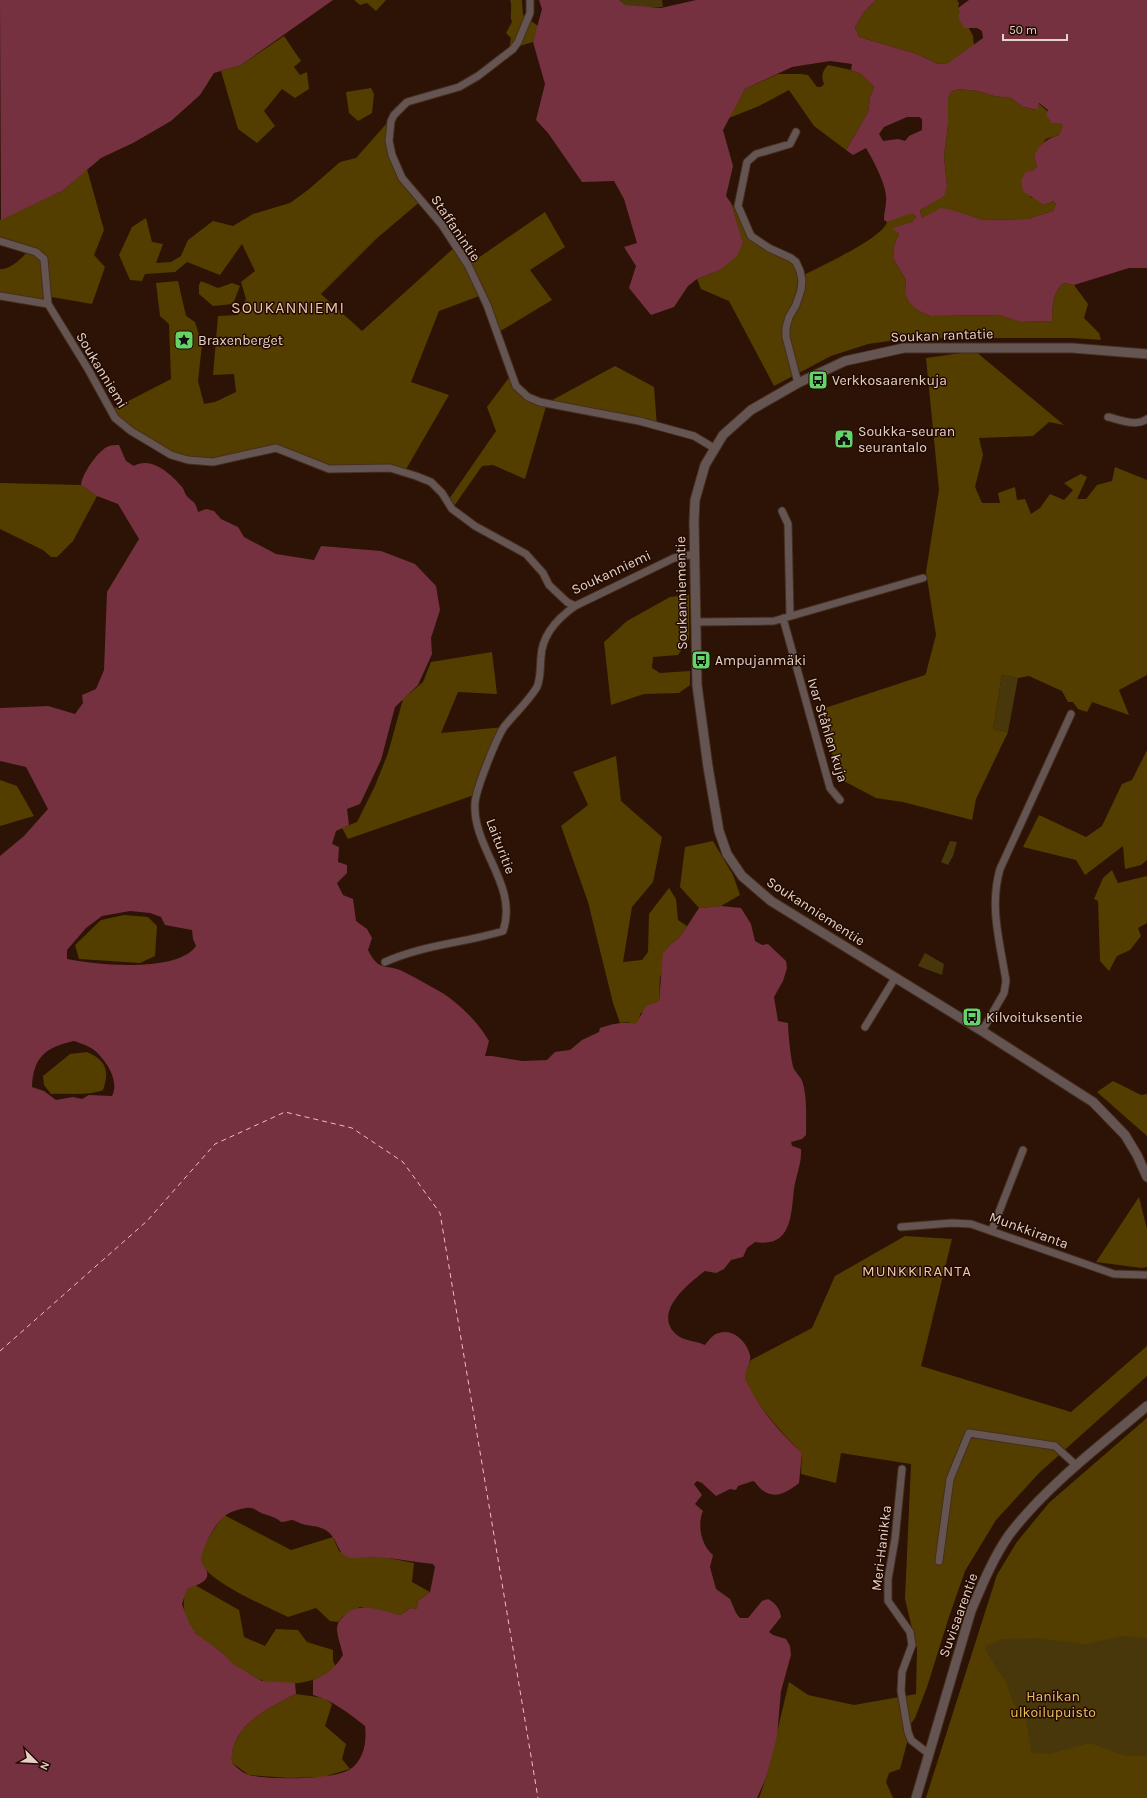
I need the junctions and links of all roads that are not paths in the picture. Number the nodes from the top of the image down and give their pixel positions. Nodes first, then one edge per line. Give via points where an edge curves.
1 (530, 0) edge
2 (796, 132) dead end
3 (0, 241) edge
4 (0, 296) edge
5 (48, 304) junction
6 (1147, 354) edge
7 (798, 383) junction
8 (1108, 417) dead end
9 (1147, 419) edge
10 (714, 448) junction
11 (698, 488) joint
12 (782, 511) dead end
13 (695, 554) junction
14 (923, 578) dead end
15 (575, 606) junction
16 (787, 617) junction
17 (697, 622) junction
18 (1071, 714) dead end
19 (840, 800) dead end
20 (385, 962) dead end
21 (895, 978) junction
22 (865, 1027) dead end
23 (982, 1030) junction
24 (1023, 1150) dead end
25 (1147, 1177) edge
26 (901, 1227) dead end
27 (992, 1230) junction
28 (1147, 1275) edge
29 (1147, 1406) edge
30 (1077, 1466) junction
31 (902, 1469) dead end
32 (939, 1561) dead end
33 (929, 1754) junction
34 (916, 1798) edge

1 - 10 street, Staffanintie via 530,13 513,49 459,87 407,102 394,115 390,131 392,155 402,178 442,225 468,265 487,305 516,386 528,397 540,402 639,421 694,436
2 - 7 street via 790,144 756,154 747,162 738,206 751,236 791,258 800,271 801,290 786,328
3 - 5 street via 41,254 44,259
4 - 5 street
5 - 15 street, Soukanniemi via 115,418 130,431 171,455 188,460 213,462 276,448 329,469 390,468 416,476 431,482 452,508 475,526 526,554 543,573 549,585
6 - 7 street, Soukan rantatie via 1072,348 904,348 845,361
7 - 10 street, Soukan rantatie via 741,418 723,435
8 - 9 street via 1135,423
10 - 11 street, Soukan rantatie via 705,465
11 - 13 street, Soukanniementie via 694,522
12 - 16 street, Ivar Ståhlen kuja via 788,524
13 - 15 street, Soukanniemi via 666,561
13 - 17 street, Soukanniementie
14 - 16 street
15 - 20 street, Laituritie via 562,615 548,634 541,655 537,686 504,727 475,803 477,828 503,887 507,914 503,931 404,953
16 - 17 street via 767,621
16 - 19 street, Ivar Ståhlen kuja via 830,788
17 - 21 street, Soukanniementie via 697,685 720,837 726,854 742,876 771,901
18 - 23 street via 1000,868 995,885 994,903 1006,981 1004,993
21 - 22 street
21 - 23 street, Soukanniementie
23 - 25 street, Soukanniementie via 1093,1102 1125,1135
24 - 27 street
26 - 27 street, Munkkiranta via 959,1223
27 - 28 street, Munkkiranta via 1114,1274
29 - 30 street, Suvisaarentie
30 - 32 street via 1055,1446 969,1433 950,1479
30 - 33 street, Suvisaarentie via 1042,1497 1019,1523 992,1563 971,1611
31 - 33 street, Meri-Hanikka via 888,1579 888,1601 910,1632 912,1645 902,1672 901,1691 908,1732 911,1740
33 - 34 street, Suvisaarentie

